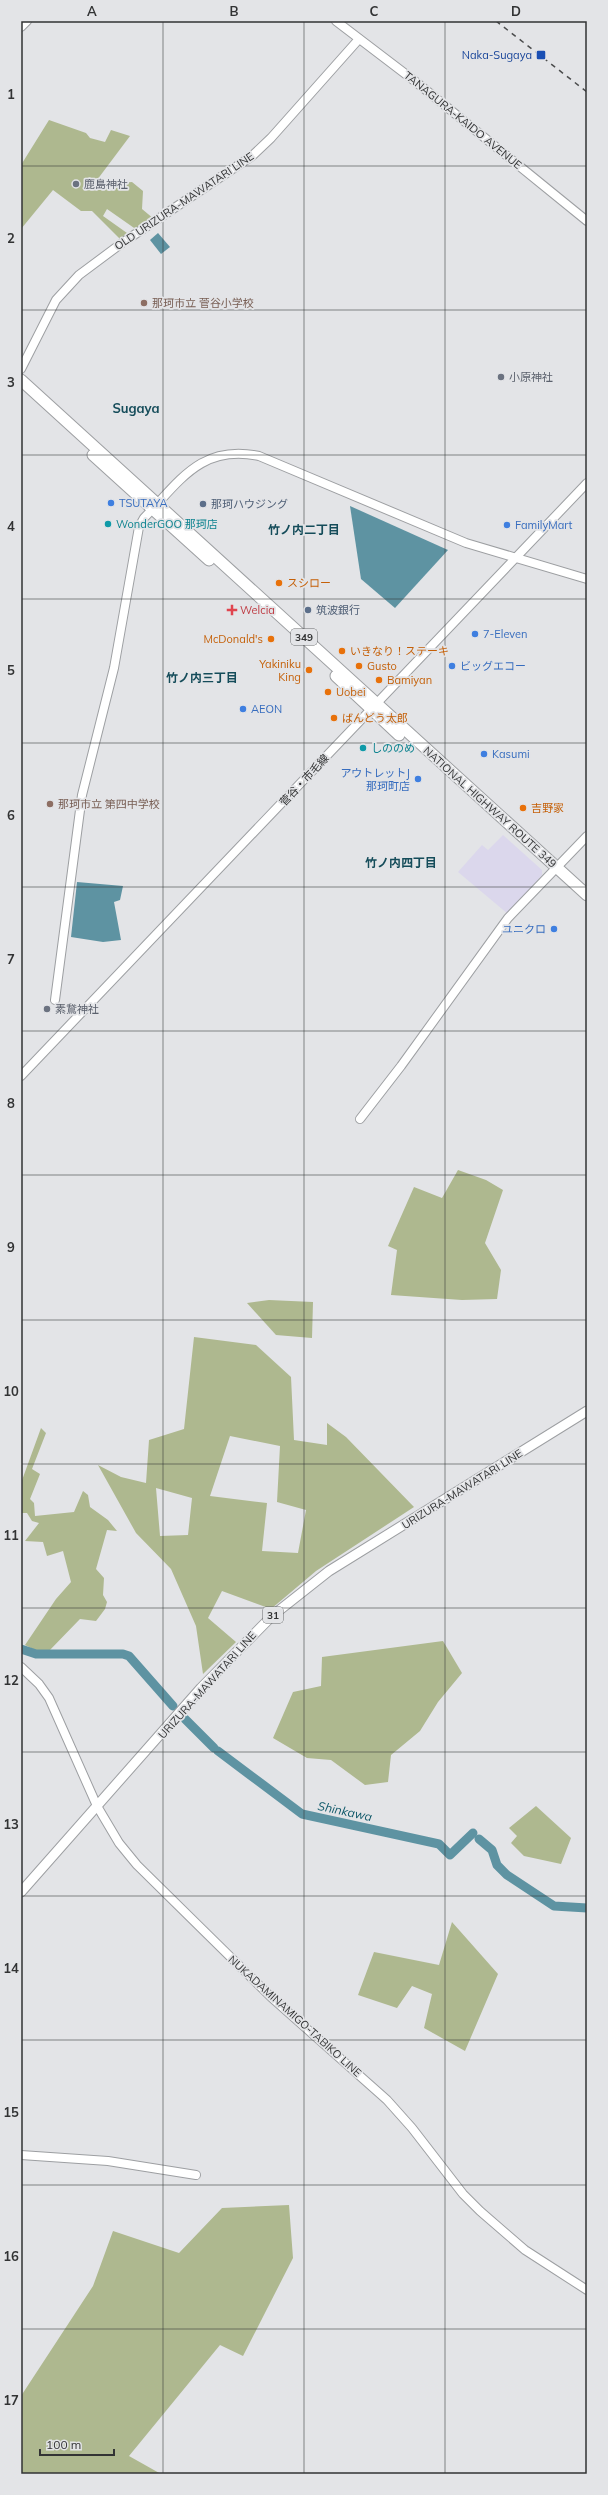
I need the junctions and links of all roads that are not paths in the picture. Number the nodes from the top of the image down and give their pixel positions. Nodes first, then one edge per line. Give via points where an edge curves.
1 (27, 21) edge
2 (336, 21) edge
3 (21, 26) edge
4 (359, 39) junction
5 (587, 221) edge
6 (21, 369) edge
7 (21, 380) edge
8 (21, 390) edge
9 (587, 484) edge
10 (155, 507) junction
11 (516, 557) junction
12 (587, 579) edge
13 (374, 706) junction
14 (587, 836) edge
15 (554, 869) junction
16 (587, 895) edge
17 (587, 904) edge
18 (55, 1000) dead end
19 (21, 1076) edge
20 (360, 1119) dead end
21 (587, 1411) edge
22 (21, 1667) edge
23 (97, 1806) junction
24 (21, 1892) edge
25 (21, 2155) edge
26 (196, 2175) dead end
27 (587, 2290) edge

1 - 3 street
2 - 4 street, TANAGURA-KAIDO AVENUE
4 - 5 street, TANAGURA-KAIDO AVENUE
4 - 6 street, OLD URIZURA-MAWATARI LINE via 252,156 100,258 61,293
7 - 10 highway, NATIONAL HIGHWAY ROUTE 349 / 349
8 - 10 highway, NATIONAL HIGHWAY ROUTE 349 / 349
9 - 11 street, 菅谷・市毛線
10 - 11 street via 183,476 202,461 226,453 242,453 259,456 466,543
10 - 13 highway, NATIONAL HIGHWAY ROUTE 349 / 349
10 - 18 street via 139,527 114,668 82,795
11 - 12 street
11 - 13 street, 菅谷・市毛線
13 - 15 highway, NATIONAL HIGHWAY ROUTE 349 / 349
13 - 19 street, 菅谷・市毛線
14 - 15 street
15 - 16 highway, NATIONAL HIGHWAY ROUTE 349 / 349
15 - 17 highway, NATIONAL HIGHWAY ROUTE 349 / 349
15 - 20 street via 508,918
21 - 23 main road, URIZURA-MAWATARI LINE / 31 via 329,1571 290,1600 240,1646
22 - 23 street, NUKADAMINAMIGO-TABIKO LINE via 49,1698
23 - 24 main road, URIZURA-MAWATARI LINE / 31
23 - 27 street, NUKADAMINAMIGO-TABIKO LINE via 119,1843 137,1864 266,1993 387,2100 463,2194 480,2211 521,2247
25 - 26 street via 108,2161

